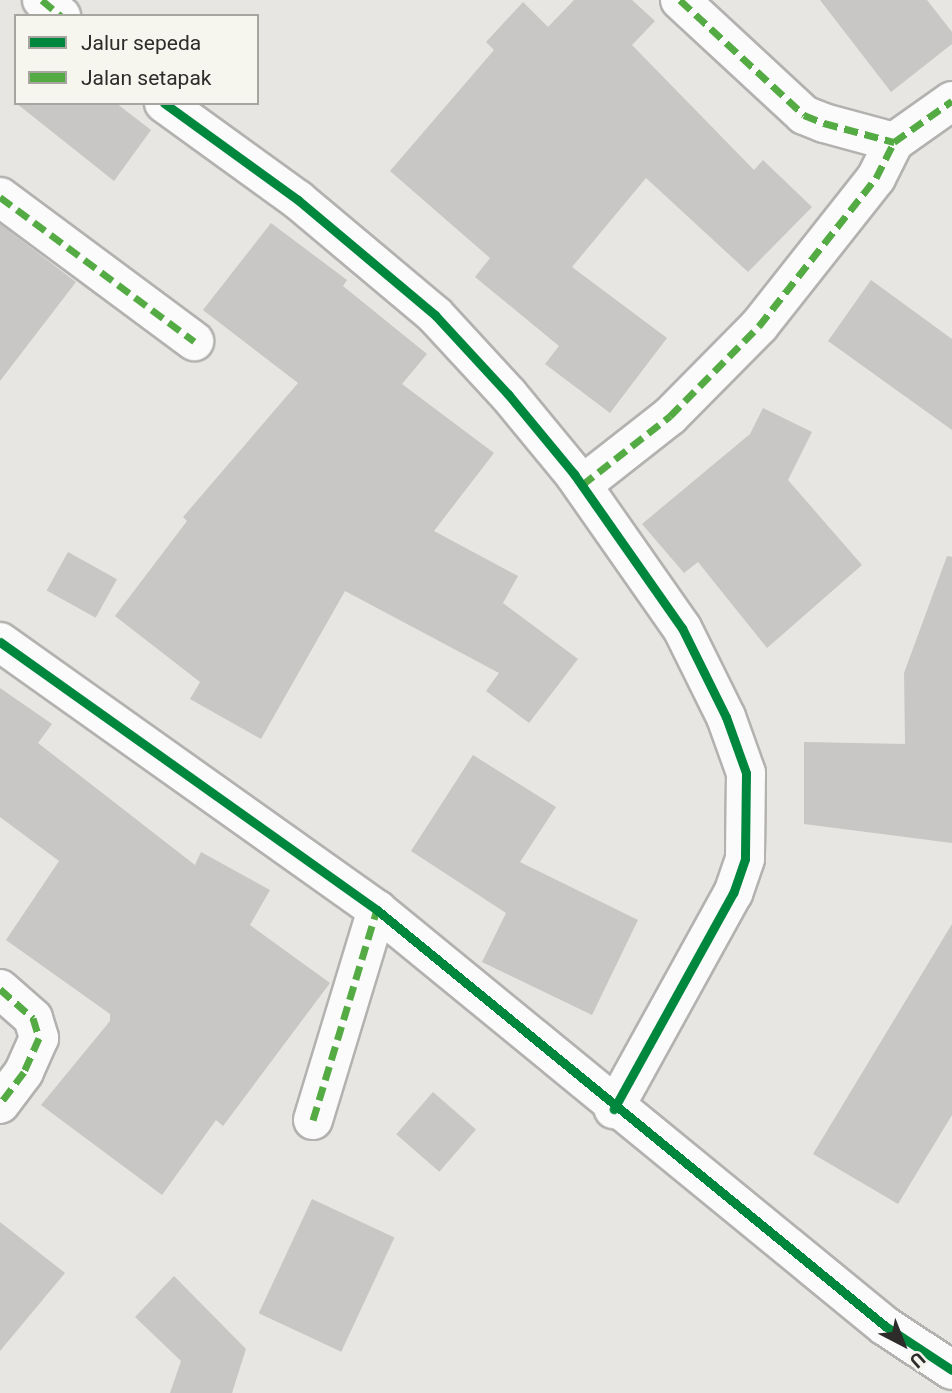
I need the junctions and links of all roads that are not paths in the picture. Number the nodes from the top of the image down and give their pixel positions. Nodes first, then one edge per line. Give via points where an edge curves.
1 (42, 0) edge
2 (680, 0) edge
3 (59, 14) edge
4 (952, 101) edge
5 (167, 105) edge
6 (894, 142) junction
7 (0, 197) edge
8 (194, 341) dead end
9 (582, 485) junction
10 (0, 642) edge
11 (377, 910) junction
12 (0, 989) edge
13 (0, 1104) edge
14 (614, 1109) junction
15 (313, 1121) dead end
16 (952, 1370) edge

1 - 3 street
2 - 6 street via 804,115 854,134
4 - 6 street
5 - 9 street via 298,200 435,315 508,394
6 - 9 street via 876,178 759,326 670,416
7 - 8 street
9 - 14 street via 682,628 726,717 746,773 745,859 733,893
10 - 11 street
11 - 14 street
11 - 15 street
12 - 13 street via 33,1018 39,1038 24,1072
14 - 16 street via 886,1326

